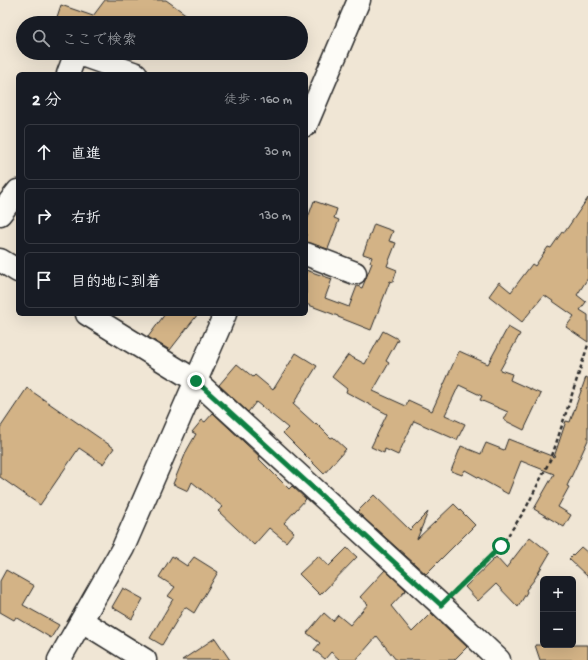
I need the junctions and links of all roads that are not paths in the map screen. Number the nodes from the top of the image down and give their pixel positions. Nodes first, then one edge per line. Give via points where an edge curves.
1 (359, 0) edge
2 (73, 60) edge
3 (96, 60) edge
4 (69, 72) edge
5 (130, 72) edge
6 (308, 120) edge
7 (16, 194) edge
8 (0, 214) edge
9 (308, 255) edge
10 (0, 260) edge
11 (16, 270) edge
12 (355, 273) dead end
13 (91, 316) edge
14 (224, 316) edge
15 (196, 381) junction
16 (82, 621) junction
17 (59, 660) edge
18 (145, 660) edge
19 (499, 660) edge

1 - 6 street
2 - 4 street
3 - 5 street
7 - 8 street
9 - 12 street
10 - 11 street
13 - 15 street
14 - 15 street
15 - 16 street via 123,548
15 - 19 street
16 - 17 street
16 - 18 street

